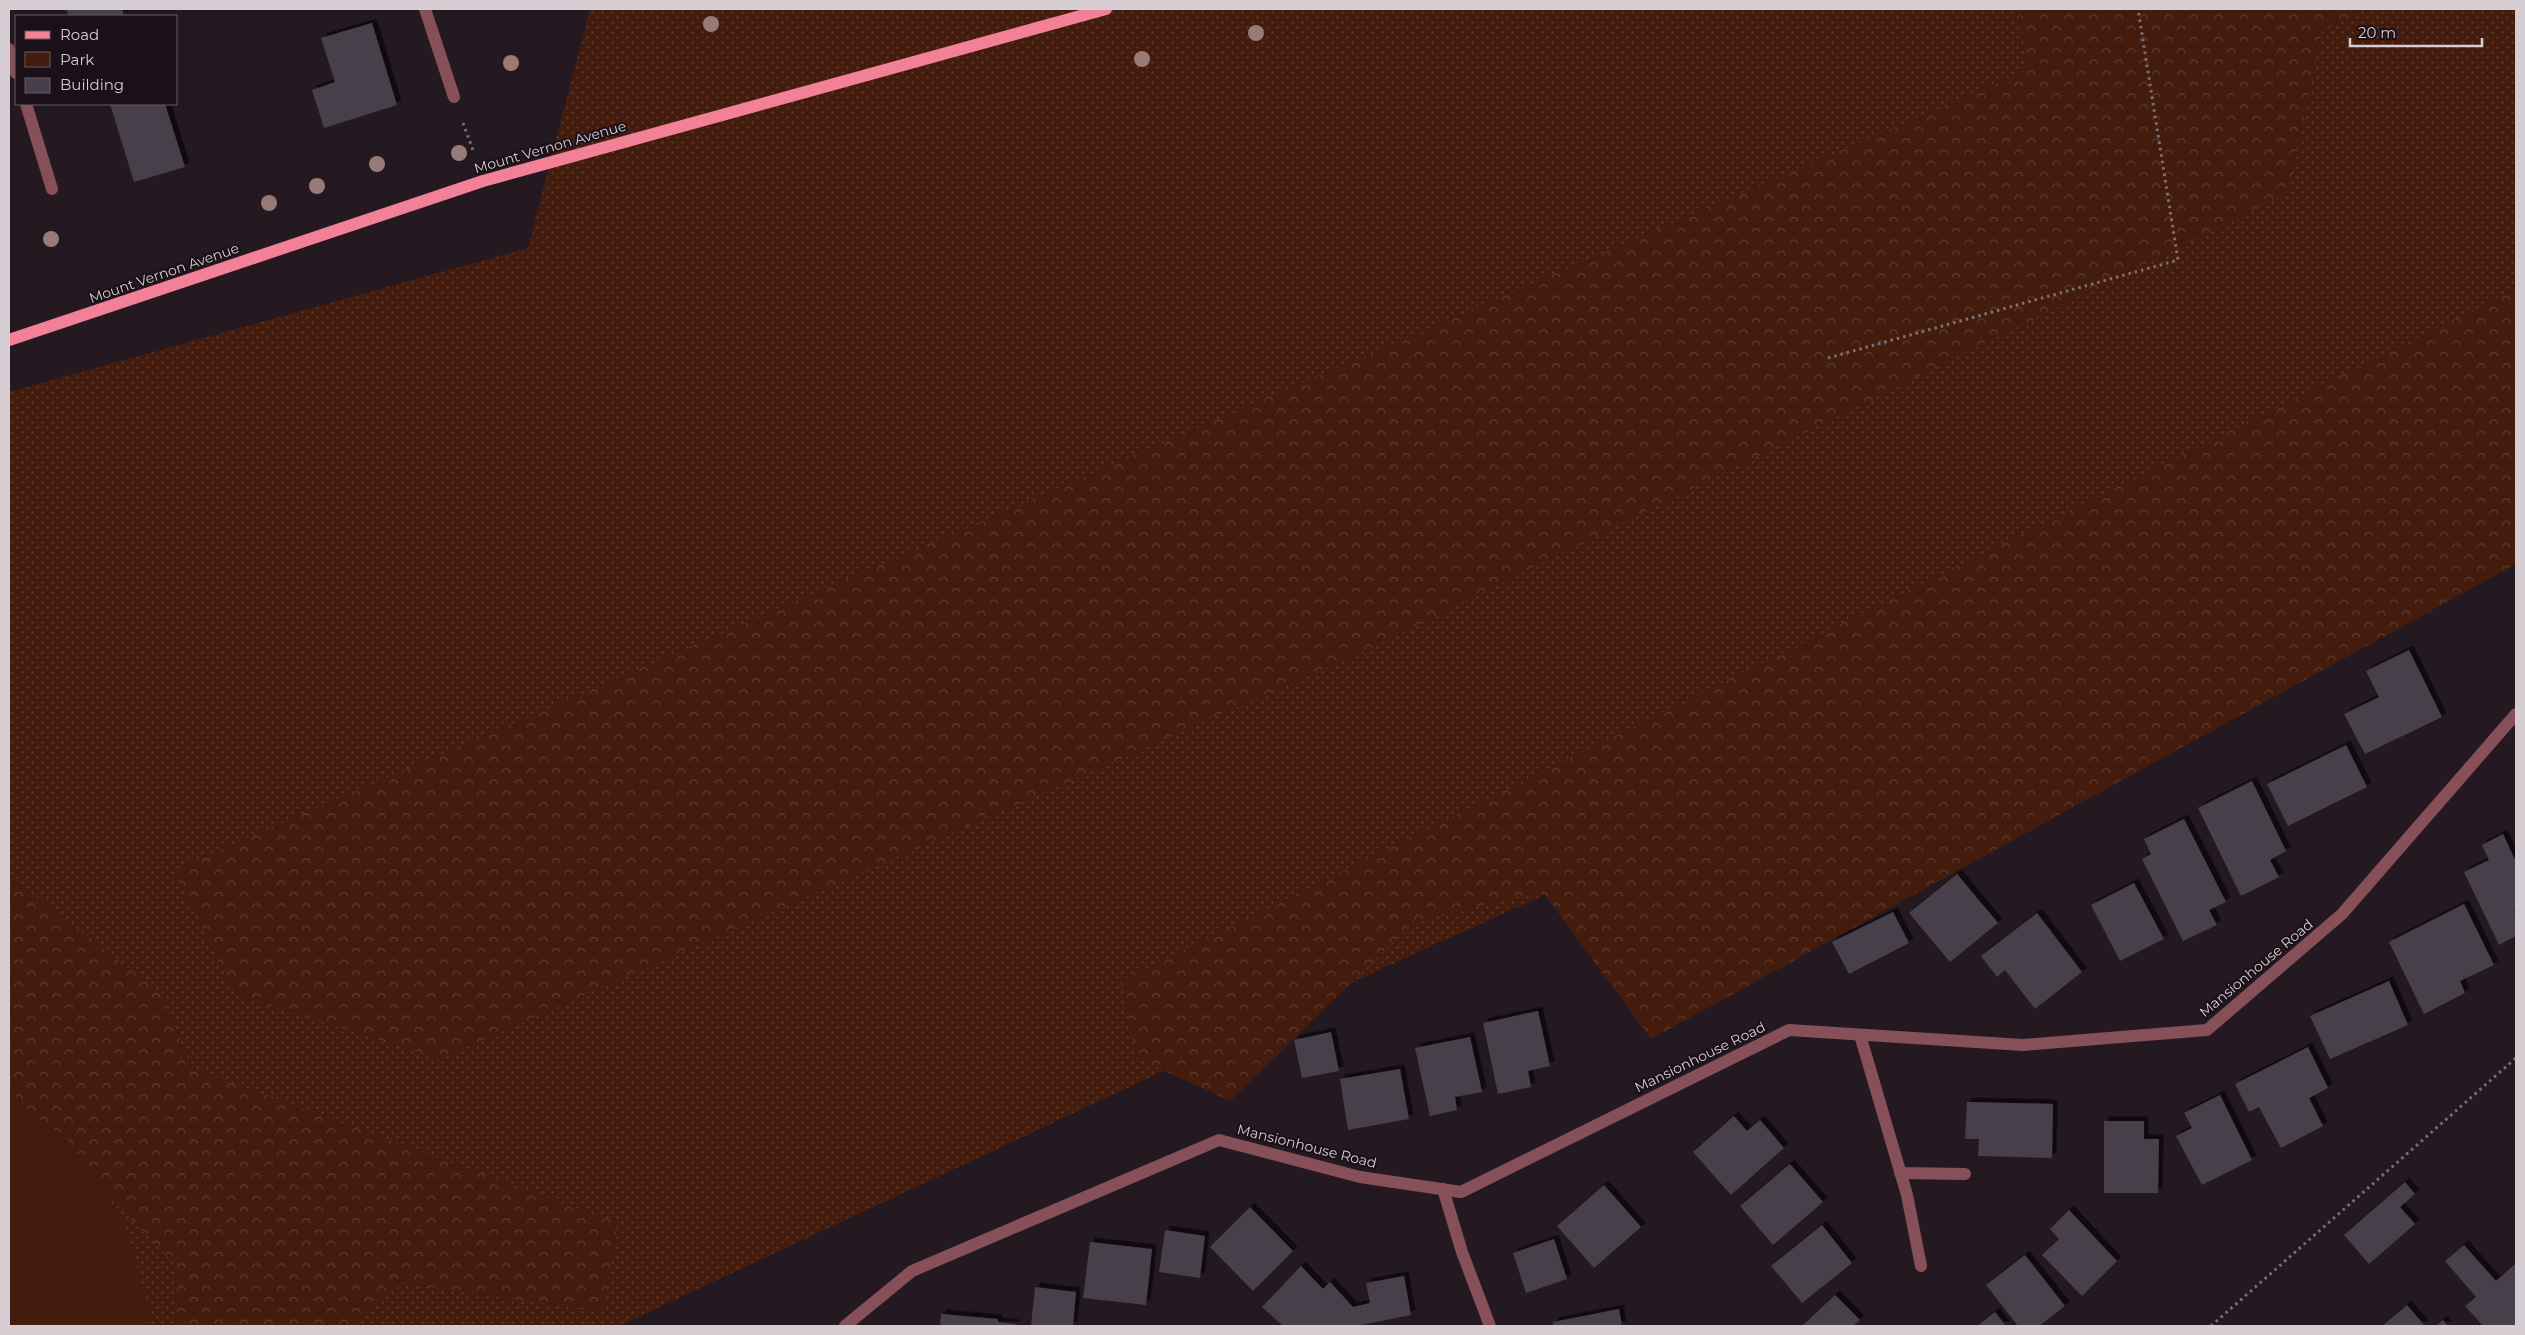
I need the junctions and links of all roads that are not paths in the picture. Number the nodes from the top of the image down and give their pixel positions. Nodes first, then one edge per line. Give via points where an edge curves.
1 (425, 9) edge
2 (1106, 9) edge
3 (9, 49) edge
4 (15, 70) edge
5 (454, 97) road end
6 (26, 105) edge
7 (52, 189) dead end
8 (9, 340) edge
9 (2516, 714) edge
10 (1860, 1035) junction
11 (1900, 1173) junction
12 (1965, 1174) dead end
13 (1443, 1189) junction
14 (1921, 1266) dead end
15 (845, 1326) edge
16 (1490, 1326) edge

1 - 5 street
2 - 8 main road, Mount Vernon Avenue via 484,181
3 - 4 street
6 - 7 street
9 - 10 street, Mansionhouse Road via 2342,914 2207,1030 2023,1045
10 - 11 street
10 - 13 street, Mansionhouse Road via 1789,1030 1461,1192
11 - 12 street
11 - 14 street
13 - 15 street, Mansionhouse Road via 1360,1177 1219,1140 912,1271
13 - 16 street

